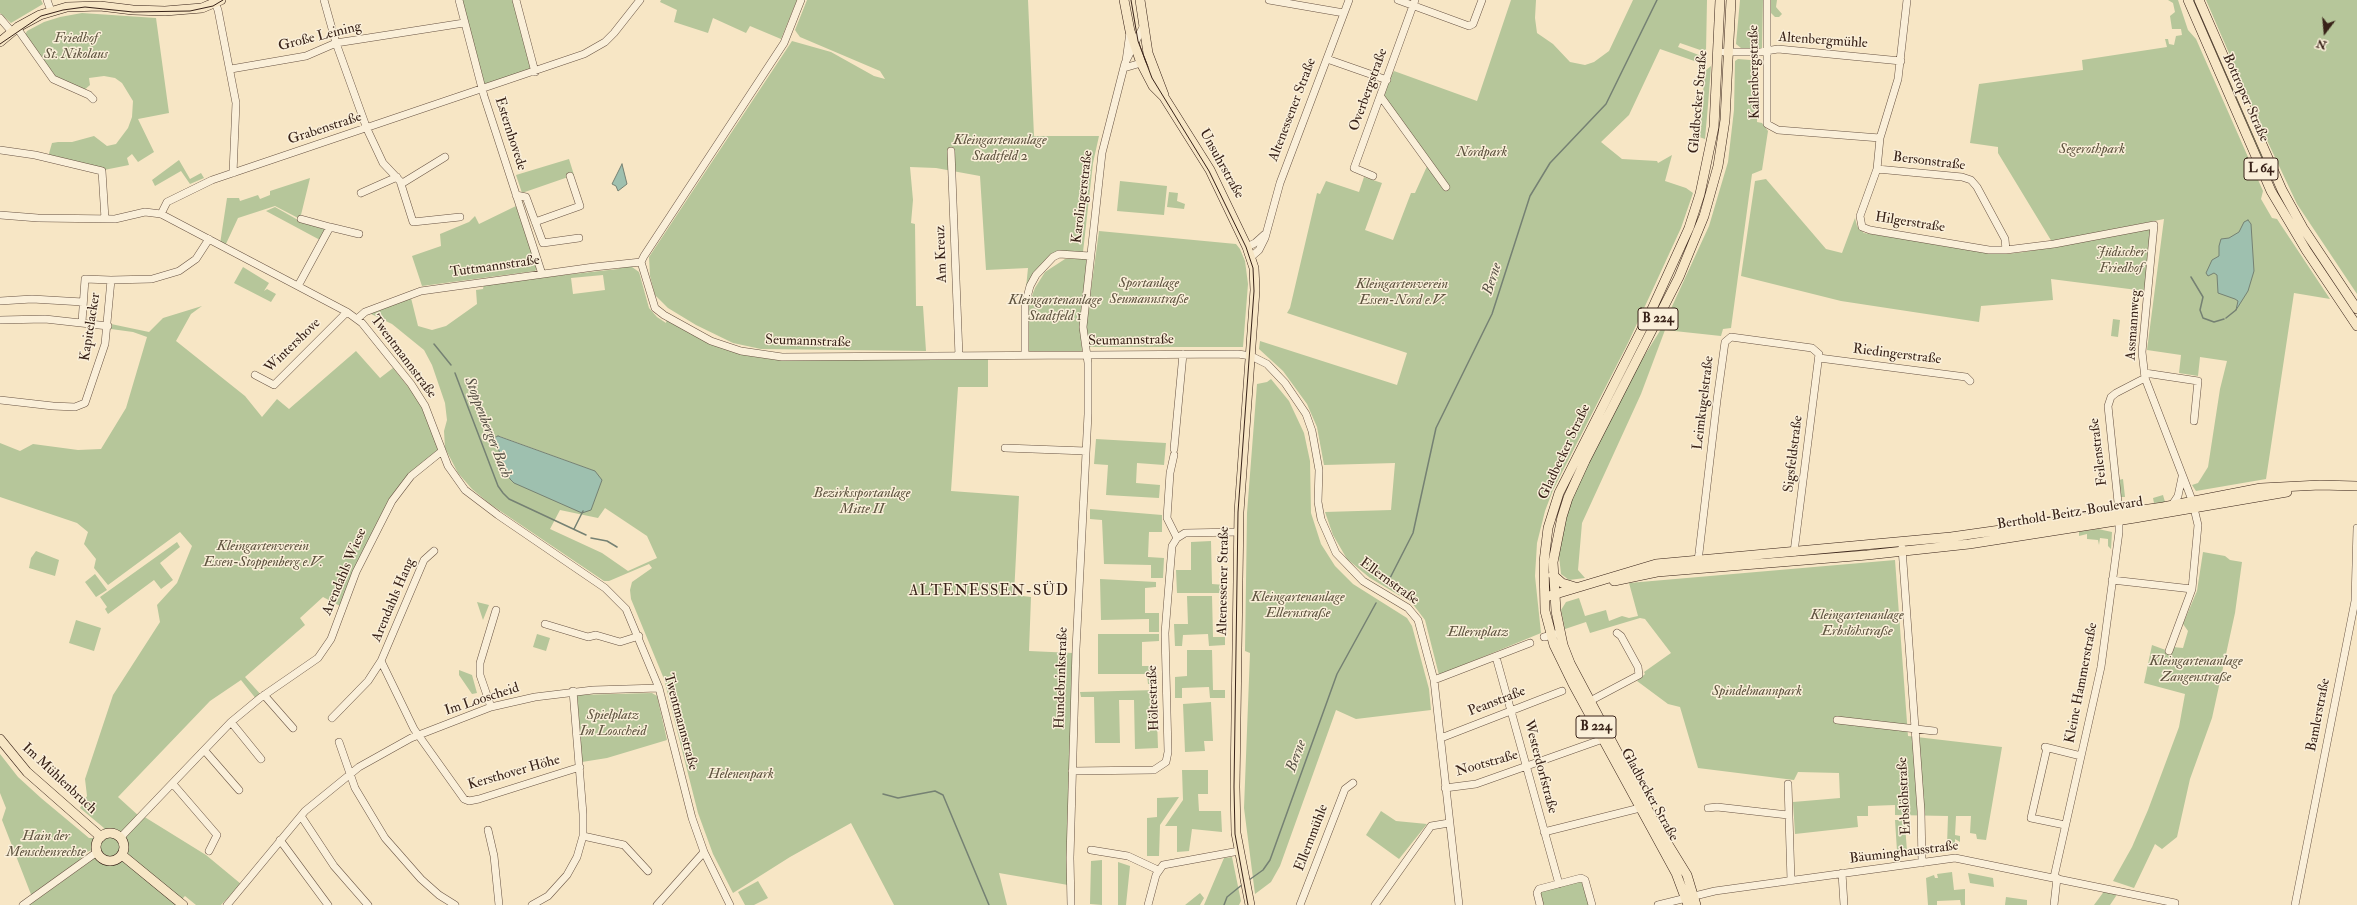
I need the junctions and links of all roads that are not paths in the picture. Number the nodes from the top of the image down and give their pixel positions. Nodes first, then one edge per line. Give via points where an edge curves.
1 (47, 0) edge
2 (324, 0) edge
3 (459, 0) edge
4 (516, 0) edge
5 (640, 0) edge
6 (801, 0) edge
7 (1124, 0) edge
8 (1140, 0) edge
9 (1269, 0) edge
10 (1349, 0) edge
11 (1398, 0) edge
12 (1482, 0) edge
13 (1720, 0) edge
14 (1731, 0) edge
15 (1767, 0) edge
16 (1908, 0) edge
17 (2188, 0) edge
18 (2199, 0) edge
19 (218, 2) edge
20 (86, 3) edge
21 (1414, 3) edge
22 (51, 11) junction
23 (1344, 13) junction
24 (0, 18) edge
25 (464, 23) junction
26 (1143, 27) junction
27 (14, 30) junction
28 (1130, 31) junction
29 (0, 42) edge
30 (336, 43) junction
31 (1135, 47) junction
32 (1768, 51) junction
33 (1718, 52) junction
34 (1729, 52) junction
35 (1327, 59) junction
36 (1901, 61) junction
37 (1141, 62) junction
38 (1125, 66) junction
39 (231, 69) junction
40 (535, 72) junction
41 (1387, 80) junction
42 (482, 89) junction
43 (1164, 97) junction
44 (1382, 97) junction
45 (92, 99) dead end
46 (366, 126) junction
47 (1880, 138) junction
48 (1, 150) edge
49 (951, 151) dead end
50 (445, 157) dead end
51 (1876, 169) junction
52 (232, 173) junction
53 (570, 176) dead end
54 (1373, 176) dead end
55 (397, 177) junction
56 (401, 184) junction
57 (1446, 187) dead end
58 (2282, 190) junction
59 (2271, 191) junction
60 (361, 193) dead end
61 (516, 195) junction
62 (161, 214) junction
63 (0, 215) edge
64 (460, 217) dead end
65 (105, 219) junction
66 (300, 219) dead end
67 (535, 222) junction
68 (330, 227) junction
69 (1267, 231) junction
70 (2155, 232) joint
71 (359, 234) dead end
72 (579, 238) dead end
73 (209, 239) junction
74 (1247, 247) junction
75 (2006, 250) junction
76 (1090, 256) junction
77 (1251, 257) junction
78 (641, 262) junction
79 (542, 274) junction
80 (111, 280) junction
81 (298, 286) junction
82 (0, 301) edge
83 (83, 302) junction
84 (2357, 309) edge
85 (347, 312) junction
86 (357, 319) junction
87 (0, 320) edge
88 (82, 322) junction
89 (108, 326) junction
90 (2357, 326) edge
91 (1183, 354) junction
92 (1025, 355) junction
93 (1088, 355) junction
94 (959, 356) junction
95 (1251, 356) junction
96 (1819, 358) junction
97 (255, 375) dead end
98 (2145, 375) junction
99 (1970, 381) dead end
100 (0, 400) edge
101 (2194, 421) dead end
102 (1005, 448) dead end
103 (442, 451) junction
104 (1086, 451) junction
105 (2183, 475) junction
106 (2355, 488) edge
107 (2172, 504) junction
108 (2193, 504) junction
109 (2119, 512) junction
110 (2357, 528) edge
111 (1239, 532) junction
112 (1177, 538) junction
113 (1902, 547) junction
114 (434, 551) dead end
115 (1794, 552) junction
116 (1698, 560) junction
117 (1787, 562) junction
118 (1657, 568) junction
119 (1704, 568) junction
120 (1636, 569) junction
121 (1645, 574) junction
122 (1553, 575) junction
123 (2112, 580) junction
124 (1575, 587) junction
125 (2192, 589) junction
126 (1544, 598) junction
127 (1557, 600) junction
128 (496, 610) dead end
129 (545, 624) dead end
130 (1617, 632) dead end
131 (1552, 635) junction
132 (639, 636) junction
133 (1530, 643) dead end
134 (2169, 651) dead end
135 (1496, 657) junction
136 (382, 661) junction
137 (1434, 680) junction
138 (659, 688) junction
139 (573, 691) junction
140 (1562, 691) dead end
141 (264, 695) junction
142 (1590, 701) junction
143 (491, 707) junction
144 (1511, 710) junction
145 (332, 718) dead end
146 (1836, 720) dead end
147 (231, 722) junction
148 (293, 728) dead end
149 (1914, 728) junction
150 (1934, 730) dead end
151 (419, 735) junction
152 (1441, 738) junction
153 (0, 739) edge
154 (1603, 739) junction
155 (339, 742) dead end
156 (204, 751) junction
157 (2081, 756) junction
158 (261, 759) dead end
159 (580, 767) junction
160 (1527, 767) junction
161 (1072, 772) junction
162 (349, 774) junction
163 (1353, 783) dead end
164 (173, 784) junction
165 (1788, 784) dead end
166 (1446, 788) junction
167 (239, 790) dead end
168 (1640, 808) junction
169 (1708, 808) dead end
170 (1788, 815) junction
171 (301, 816) junction
172 (1449, 823) junction
173 (2065, 825) junction
174 (488, 830) dead end
175 (1544, 832) junction
176 (583, 836) junction
177 (100, 837) junction
178 (121, 837) junction
179 (280, 840) junction
180 (1092, 850) dead end
181 (208, 851) dead end
182 (1239, 851) junction
183 (98, 852) junction
184 (704, 852) junction
185 (122, 855) junction
186 (1922, 863) junction
187 (1158, 870) junction
188 (648, 871) dead end
189 (1842, 873) junction
190 (2055, 877) junction
191 (1791, 881) junction
192 (1559, 884) junction
193 (1689, 899) edge
194 (2175, 903) dead end
195 (23, 905) edge
196 (183, 905) edge
197 (227, 905) edge
198 (328, 905) edge
199 (368, 905) edge
200 (455, 905) edge
201 (499, 905) edge
202 (532, 905) edge
203 (657, 905) edge
204 (730, 905) edge
205 (1071, 905) edge
206 (1148, 905) edge
207 (1250, 905) edge
208 (1300, 905) edge
209 (1375, 905) edge
210 (1459, 905) edge
211 (1540, 905) edge
212 (1592, 905) edge
213 (1658, 905) edge
214 (1696, 905) edge
215 (1844, 905) edge
216 (2054, 905) edge
217 (2295, 905) edge

1 - 22 street
2 - 30 street
3 - 25 street, Esternhovede
4 - 40 street
5 - 40 street, Grabenstraße via 605,42 572,59
6 - 78 street via 784,43
7 - 28 main road
8 - 26 main road, Karolingerstraße
9 - 23 street
10 - 23 street, Altenessener Straße
11 - 21 street
12 - 21 street via 1473,24 1469,26
13 - 33 main road, Gladbecker Straße / B 224
14 - 34 main road, Gladbecker Straße / B 224
15 - 32 street, Kallenbergstraße
16 - 36 street, Hilgerstraße
17 - 59 main road, Bottroper Straße / L 64
18 - 58 main road, Bottroper Straße / L 64
19 - 20 main road via 202,8 165,11
19 - 39 street
20 - 22 main road
21 - 41 street, Overbergstraße
22 - 27 main road
23 - 35 street, Altenessener Straße
24 - 27 street
25 - 30 street, Große Leining
25 - 42 street, Esternhovede
26 - 31 street, Karolingerstraße
26 - 43 main road, Unsuhrstraße via 1149,56
27 - 29 main road
27 - 45 street via 52,79 89,95
28 - 31 main road
28 - 38 street
30 - 39 street, Große Leining via 306,56
30 - 46 street
31 - 37 main road, Unsuhrstraße
31 - 38 street, Karolingerstraße
32 - 34 street, Altenbergmühle
32 - 36 street, Altenbergmühle via 1785,49
32 - 47 street, Kallenbergstraße via 1766,117 1767,124 1772,129
33 - 34 street, Altenbergmühle
33 - 126 main road, Gladbecker Straße / B 224 via 1714,127 1700,194 1689,228 1652,309 1559,493 1545,544
34 - 122 main road, Gladbecker Straße / B 224 via 1722,143 1704,216 1690,254 1568,498 1557,536
35 - 41 street
35 - 69 street, Altenessener Straße via 1280,183
36 - 47 street, Hilgerstraße
37 - 38 street
37 - 43 main road, Unsuhrstraße via 1153,86
38 - 76 street, Karolingerstraße via 1101,155
39 - 52 street via 236,103
40 - 42 street, Grabenstraße
41 - 44 street, Overbergstraße
42 - 46 street, Grabenstraße
42 - 61 street, Esternhovede
43 - 74 main road, Unsuhrstraße via 1207,164
44 - 54 street, Overbergstraße via 1354,168
44 - 57 street
46 - 52 street, Grabenstraße
46 - 55 street via 383,163
47 - 51 street, Hilgerstraße
48 - 65 street via 35,155 102,171
49 - 94 street, Am Kreuz
50 - 56 street
51 - 75 street, Bersonstraße via 1972,180 2005,239
51 - 75 street, Hilgerstraße via 1860,216 1860,224 1865,229 1989,250
52 - 62 street, Grabenstraße via 167,202
53 - 67 street via 580,206
55 - 56 street
55 - 60 street
56 - 64 street via 413,222
58 - 59 main road
58 - 84 main road, Bottroper Straße / L 64 via 2303,228
59 - 90 main road, Bottroper Straße / L 64 via 2306,250
61 - 67 street via 526,197
61 - 79 street, Esternhovede
62 - 65 street via 145,212
62 - 73 street, Twentmannstraße
63 - 65 street
66 - 68 street
67 - 72 street via 544,243
68 - 71 street
68 - 81 street
69 - 74 street via 1261,239
69 - 77 street, Altenessener Straße via 1259,250
70 - 75 street, Hilgerstraße via 2153,224 2059,243
70 - 98 street, Assmannweg via 2142,352
73 - 80 street, Kapitelacker via 196,259 179,271 152,279
73 - 81 street, Twentmannstraße
74 - 77 main road, Altenessener Straße
76 - 92 street via 1059,254 1036,275 1025,305
76 - 93 street, Karolingerstraße via 1083,327
77 - 95 main road, Altenessener Straße via 1255,285
78 - 79 street, Tuttmannstraße
78 - 94 street, Seumannstraße via 655,308 698,335 723,345 782,357
79 - 86 street, Tuttmannstraße via 421,291 365,312
80 - 83 street via 85,279
80 - 89 street, Kapitelacker
81 - 85 street, Twentmannstraße
82 - 83 street via 39,299
83 - 88 street
85 - 86 street, Twentmannstraße
85 - 97 street, Wintershove via 274,385
86 - 103 street, Twentmannstraße via 418,394 430,416
87 - 88 street via 44,319
88 - 89 street
89 - 100 street, Kapitelacker via 97,372 85,403 81,406 53,406
91 - 93 street, Seumannstraße
91 - 95 street, Seumannstraße
91 - 112 street, Seumannstraße via 1167,518
92 - 93 street, Seumannstraße
92 - 94 street, Seumannstraße
93 - 104 street, Hundebrinkstraße
95 - 111 main road, Altenessener Straße
95 - 137 street, Ellernstraße via 1267,364 1277,374 1306,414 1312,431 1319,470 1318,497 1321,519 1330,543 1363,582 1408,608 1418,620
96 - 99 street, Riedingerstraße via 1966,377
96 - 115 street, Sigsfeldstraße
96 - 116 street, Leimkugelstraße via 1818,352 1812,348 1731,337 1725,342
98 - 101 street, Assmannweg via 2198,381
98 - 105 street, Assmannweg
98 - 109 street, Feilenstraße via 2111,397 2108,406
102 - 104 street
103 - 132 street, Twentmannstraße via 448,466 465,490 498,516 612,594 626,609
103 - 141 street, Arendahls Wiese via 411,476 384,514 356,572 325,648 309,665
104 - 161 street, Hundebrinkstraße via 1076,632
105 - 107 street via 2178,496
105 - 108 street, Assmannweg
106 - 108 main road, Berthold-Beitz-Boulevard via 2296,490
107 - 108 main road, Berthold-Beitz-Boulevard
107 - 109 main road, Berthold-Beitz-Boulevard
108 - 109 main road, Berthold-Beitz-Boulevard
108 - 125 street, Assmannweg via 2198,525
109 - 113 main road, Berthold-Beitz-Boulevard
109 - 123 street, Kleine Hammerstraße
110 - 217 street, Bamlerstraße via 2355,601
111 - 112 street via 1190,532
111 - 182 main road, Altenessener Straße via 1235,805
112 - 161 street, Höltestraße via 1170,552 1165,618 1168,758 1163,765 1154,770
113 - 115 main road, Berthold-Beitz-Boulevard
113 - 117 main road, Berthold-Beitz-Boulevard
113 - 149 street, Erbslöhstraße
114 - 136 street, Arendahls Hang via 424,560
115 - 116 main road, Berthold-Beitz-Boulevard
115 - 117 main road
116 - 118 main road, Berthold-Beitz-Boulevard
116 - 119 street
117 - 119 main road, Berthold-Beitz-Boulevard
118 - 119 main road, Berthold-Beitz-Boulevard
118 - 120 main road, Berthold-Beitz-Boulevard
118 - 121 main road, Berthold-Beitz-Boulevard
120 - 121 main road via 1645,570
120 - 124 main road, Berthold-Beitz-Boulevard
121 - 127 main road, Berthold-Beitz-Boulevard via 1614,581
122 - 124 main road via 1562,583
122 - 127 main road, Gladbecker Straße / B 224
123 - 125 street
123 - 157 street, Kleine Hammerstraße via 2101,667
124 - 127 main road, Berthold-Beitz-Boulevard
125 - 134 street, Assmannweg
126 - 127 main road, Berthold-Beitz-Boulevard
126 - 131 main road, Gladbecker Straße / B 224
127 - 131 main road, Gladbecker Straße / B 224
128 - 143 street via 480,663 480,675
129 - 132 street via 588,637 596,635 620,642
130 - 142 street via 1638,668 1638,675
131 - 142 main road, Gladbecker Straße / B 224
131 - 154 main road, Gladbecker Straße / B 224 via 1562,664
132 - 138 street, Twentmannstraße
133 - 135 street
135 - 137 street
135 - 144 street, Westerdorfstraße
136 - 145 street, Arendahls Hang via 368,681
136 - 151 street, Arendahls Hang
137 - 152 street, Ellernstraße
138 - 139 street, Im Looscheid
138 - 184 street, Twentmannstraße via 692,818
139 - 143 street, Im Looscheid
139 - 159 street
140 - 144 street, Peanstraße
141 - 147 street, Arendahls Wiese
141 - 148 street
142 - 193 main road, Gladbecker Straße / B 224 via 1655,823 1687,875
143 - 151 street, Im Looscheid
144 - 152 street, Peanstraße
144 - 160 street, Westerdorfstraße
146 - 149 street
147 - 156 street, Arendahls Wiese
147 - 158 street
149 - 150 street
149 - 186 street, Erbslöhstraße
151 - 159 street, Kersthover Höhe via 457,793 469,801
151 - 162 street, Im Looscheid via 382,753
152 - 166 street, Ellernstraße
153 - 177 main road, Im Mühlenbruch via 27,772
154 - 160 street, Nootstraße
154 - 168 main road, Gladbecker Straße / B 224
155 - 162 street
156 - 164 street, Arendahls Wiese
156 - 167 street
157 - 173 street, Kleine Hammerstraße
157 - 173 street, Kleine Hammerstraße via 2046,747 2031,818
159 - 176 street
160 - 166 street, Nootstraße via 1476,784
160 - 175 street, Westerdorfstraße
161 - 205 street, Hundebrinkstraße
162 - 171 street, Im Looscheid
162 - 200 street via 369,814 394,850 430,888
163 - 208 street, Ellernmühle via 1345,789
164 - 178 street, Arendahls Wiese
164 - 181 street via 217,835
165 - 170 street
166 - 172 street, Ellernstraße
168 - 175 street
168 - 193 main road, Gladbecker Straße / B 224
169 - 170 street
170 - 191 street
171 - 179 street, Im Looscheid
171 - 199 street via 334,866
172 - 209 street via 1431,826
172 - 210 street, Ellernstraße
173 - 190 street, Kleine Hammerstraße
174 - 201 street via 494,856
175 - 192 street, Westerdorfstraße
176 - 188 street via 624,845
176 - 202 street via 577,857 567,875 548,896
177 - 178 main road via 109,833
177 - 183 main road
178 - 185 main road via 124,846
179 - 197 street, Im Looscheid
179 - 198 street
180 - 187 street via 1128,856
182 - 187 street via 1170,863
182 - 207 main road, Altenessener Straße
183 - 185 main road via 101,857 108,860 114,860
183 - 195 street
184 - 203 street
184 - 204 street, Twentmannstraße
185 - 196 main road
186 - 189 street, Bäuminghausstraße
186 - 190 street, Bäuminghausstraße via 1962,858
187 - 206 street
189 - 191 street, Bäuminghausstraße
189 - 215 street
190 - 194 street, Bäuminghausstraße
190 - 216 street, Kleine Hammerstraße
191 - 193 street, Bäuminghausstraße
192 - 211 street via 1537,891
192 - 212 street via 1584,878
193 - 213 street, Bäuminghausstraße
193 - 214 main road, Gladbecker Straße / B 224

